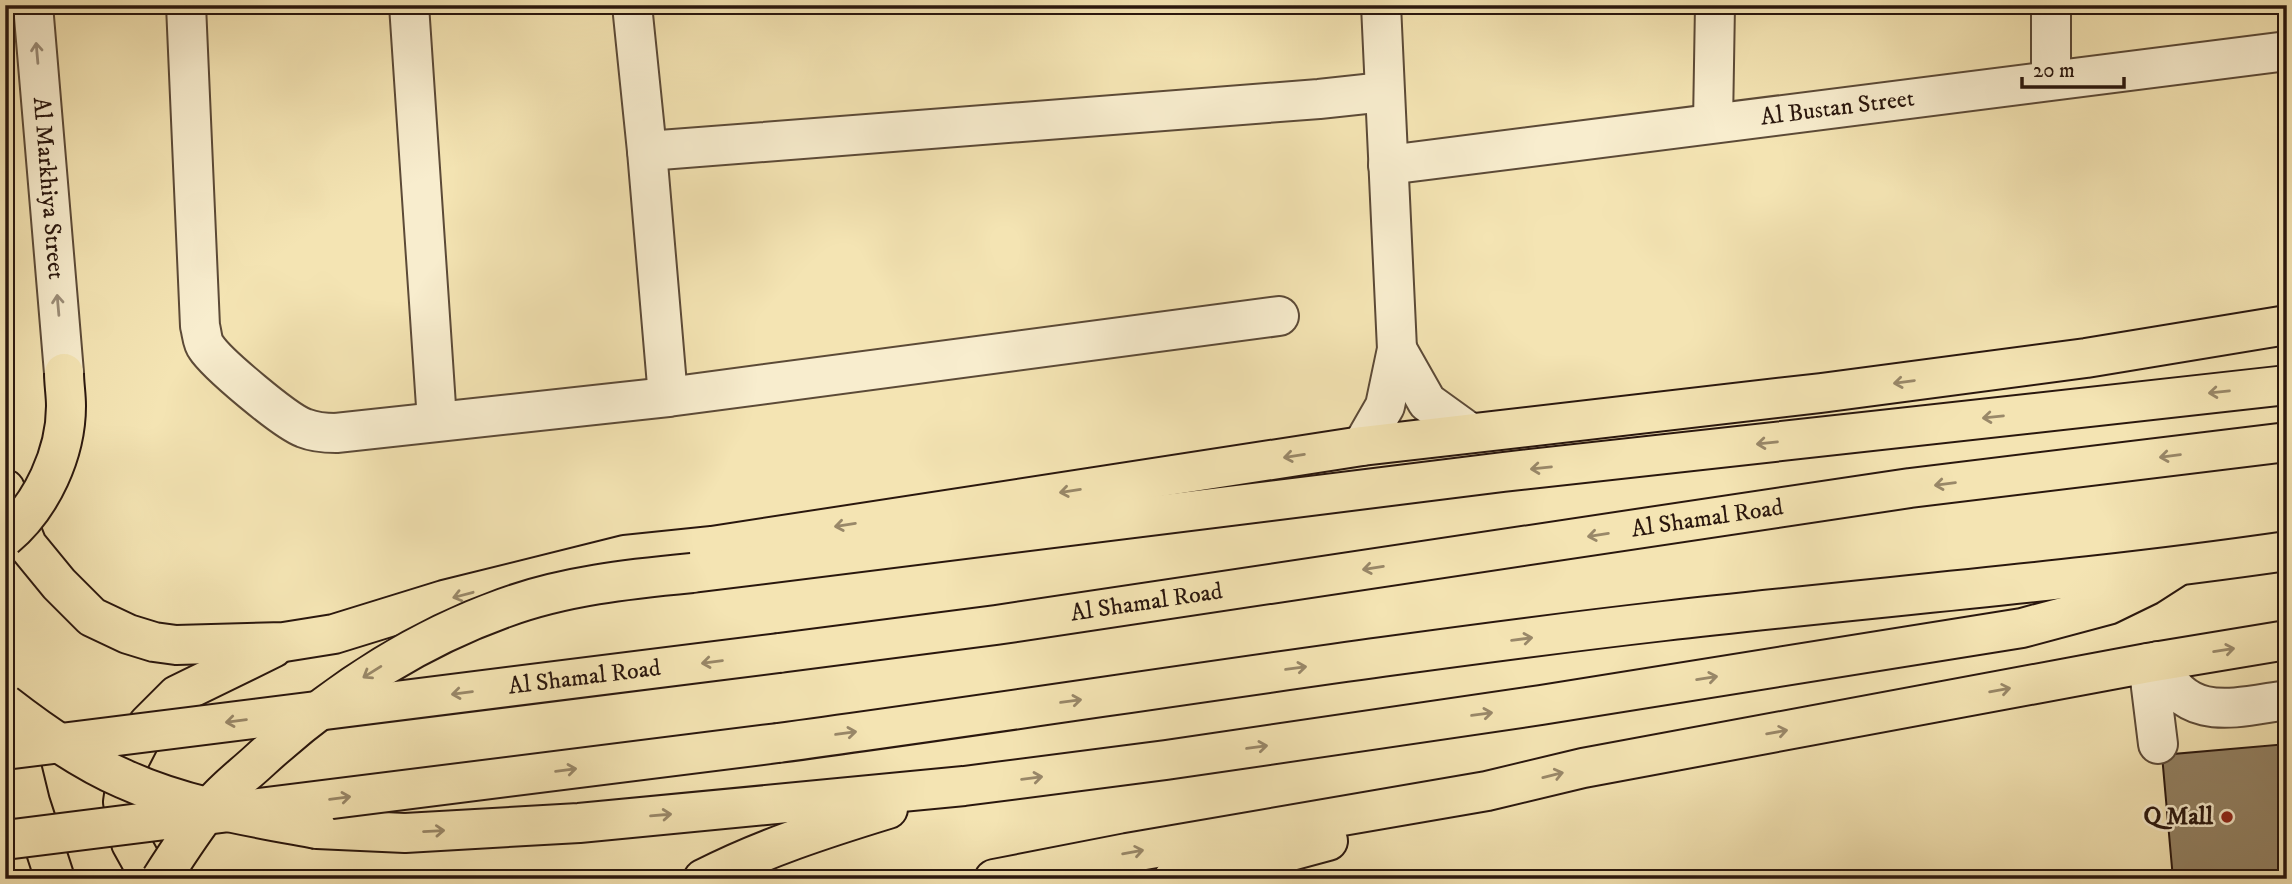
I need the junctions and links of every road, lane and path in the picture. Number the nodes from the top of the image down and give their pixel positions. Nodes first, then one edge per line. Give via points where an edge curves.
1 (33, 5) edge
2 (186, 5) edge
3 (409, 5) edge
4 (632, 5) edge
5 (1381, 5) edge
6 (1715, 5) edge
7 (2051, 5) edge
8 (2287, 51) edge
9 (2051, 80) junction
10 (1384, 92) junction
11 (1713, 123) junction
12 (647, 151) junction
13 (1388, 165) junction
14 (1279, 316) dead end
15 (2287, 326) edge
16 (1397, 349) junction
17 (2287, 351) edge
18 (2086, 358) junction
19 (64, 373) joint
20 (2287, 385) edge
21 (668, 397) junction
22 (437, 421) junction
23 (1470, 433) junction
24 (2287, 442) edge
25 (1362, 446) junction
26 (5, 489) edge
27 (5, 537) edge
28 (2287, 551) edge
29 (2175, 568) junction
30 (2287, 640) edge
31 (284, 642) junction
32 (2153, 662) junction
33 (2287, 701) edge
34 (5, 702) edge
35 (2158, 744) dead end
36 (5, 750) edge
37 (964, 786) junction
38 (1487, 791) junction
39 (5, 839) edge
40 (55, 879) edge
41 (151, 879) edge
42 (161, 879) edge
43 (703, 879) edge
44 (994, 879) edge
45 (1173, 879) edge

19 -> 1 street, Al Markhiya Street
2 - 22 street via 200,326 205,346 302,427 336,433
3 - 22 street
4 - 12 street
5 - 10 street
6 - 11 street
7 - 9 street
8 - 9 street, Al Bustan Street
9 - 11 street, Al Bustan Street
10 - 12 street
10 - 13 street
11 - 13 street, Al Bustan Street
12 - 21 street
13 - 16 street
14 - 21 street
15 - 18 main road
16 - 23 street via 1427,402
16 - 25 street via 1385,406
17 - 18 main road
18 -> 23 main road
19 - 27 main road, bridge via 66,407 51,474 35,504
20 -> 42 main road, bridge via 1489,474 589,587 505,607 396,657 362,678 297,726 214,803
21 - 22 street
23 - 25 main road
24 -> 36 main road, Al Shamal Road, bridge via 1909,488 996,625
25 -> 31 main road via 726,544 625,555 444,600 334,634
26 - 31 main road via 27,545 92,617 128,634 176,645
28 - 29 main road
37 -> 29 main road via 1541,705 2022,628 2108,605
39 -> 29 main road, bridge via 778,743 1331,663 1663,621
32 -> 30 main road
31 - 41 main road via 177,695 148,724 130,761 123,802 131,843
32 - 33 street via 2172,687 2196,704 2225,709
32 - 35 street
38 -> 32 main road via 1583,768
34 -> 37 main road, bridge via 70,749 123,779 208,808 317,829 405,833 579,823
34 - 40 main road
37 - 43 main road via 869,815
44 -> 38 main road
38 - 45 main road via 1404,820

